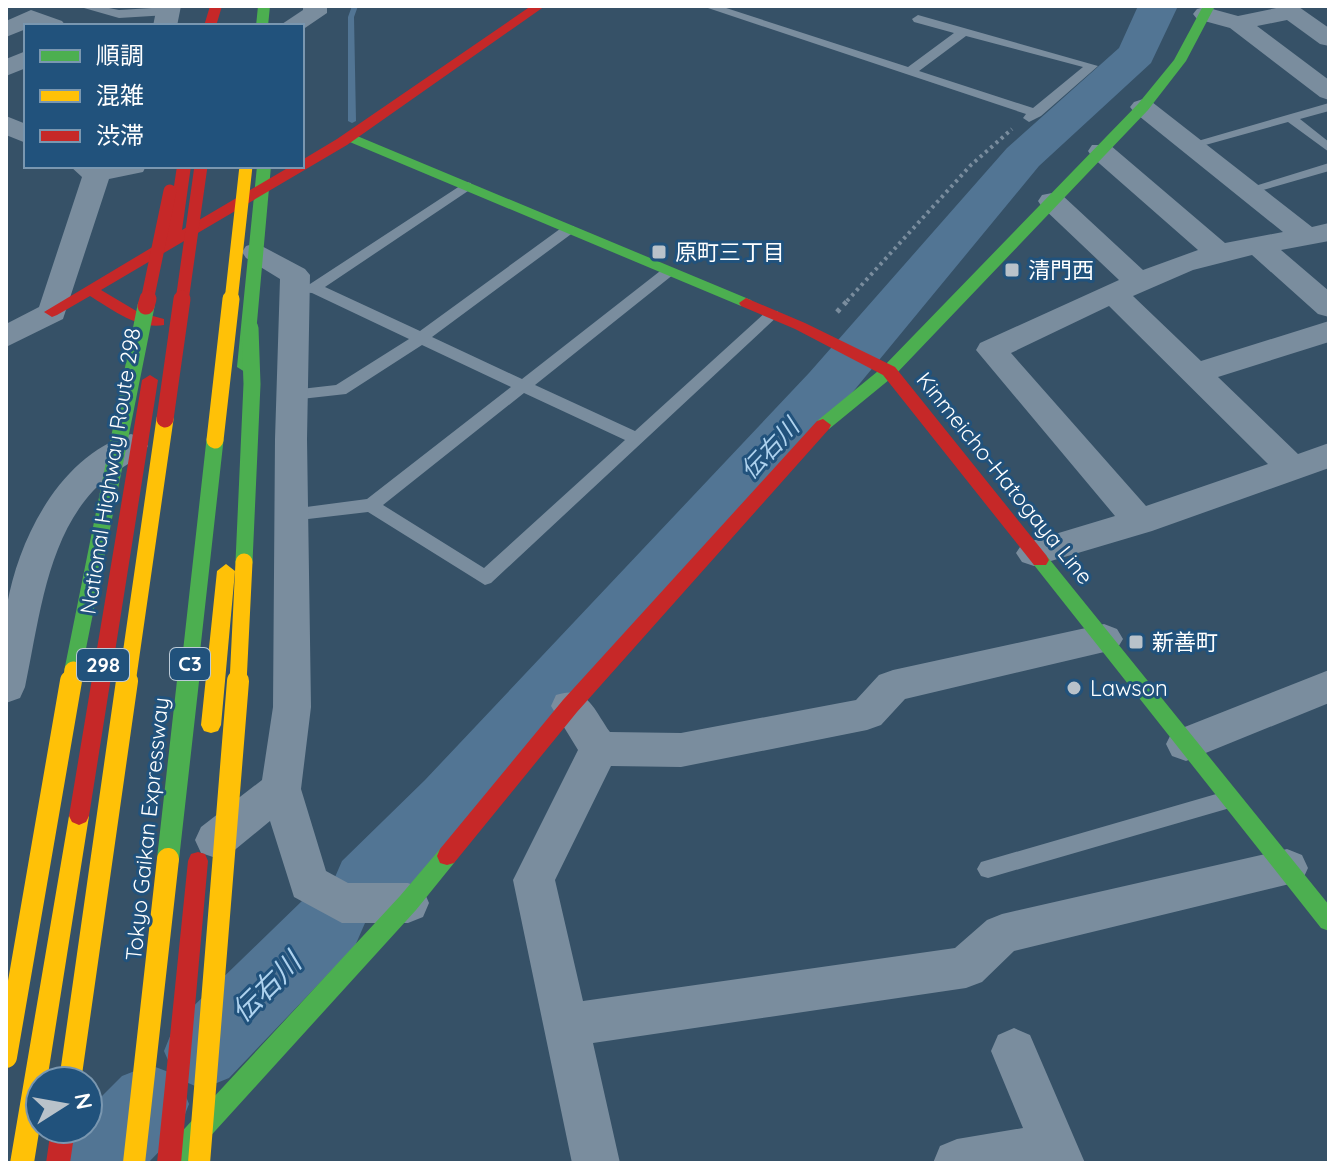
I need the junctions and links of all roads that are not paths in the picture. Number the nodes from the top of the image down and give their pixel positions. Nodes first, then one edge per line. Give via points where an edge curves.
1 (83, 6) edge
2 (315, 6) edge
3 (539, 6) edge
4 (708, 6) edge
5 (1207, 10) edge
6 (168, 14) edge
7 (918, 19) dead end
8 (1238, 23) junction
9 (49, 24) edge
10 (295, 24) edge
11 (6, 30) edge
12 (964, 31) junction
13 (1329, 39) edge
14 (24, 59) edge
15 (6, 69) edge
16 (911, 71) junction
17 (1329, 92) edge
18 (1143, 107) junction
19 (1329, 107) edge
20 (1290, 118) junction
21 (6, 124) edge
22 (24, 134) edge
23 (315, 139) dead end
24 (346, 140) junction
25 (1191, 145) junction
26 (1329, 148) edge
27 (1101, 151) junction
28 (304, 166) edge
29 (1329, 167) edge
30 (112, 168) edge
31 (175, 168) edge
32 (184, 168) edge
33 (201, 168) edge
34 (264, 168) edge
35 (300, 168) edge
36 (90, 170) edge
37 (245, 174) edge
38 (466, 186) junction
39 (1249, 190) junction
40 (261, 192) junction
41 (1052, 201) junction
42 (569, 229) junction
43 (1318, 234) edge
44 (172, 242) junction
45 (1260, 247) junction
46 (256, 252) junction
47 (1219, 253) junction
48 (669, 271) junction
49 (1126, 287) junction
50 (304, 289) junction
51 (91, 290) junction
52 (1329, 307) edge
53 (52, 312) junction
54 (772, 314) junction
55 (159, 322) junction
56 (1329, 331) edge
57 (6, 337) edge
58 (421, 338) junction
59 (889, 371) junction
60 (1198, 373) junction
61 (523, 386) junction
62 (292, 395) junction
63 (141, 438) junction
64 (635, 438) junction
65 (1329, 455) edge
66 (1292, 468) junction
67 (371, 505) junction
68 (291, 515) junction
69 (1140, 522) junction
70 (1034, 553) junction
71 (22, 565) edge
72 (1104, 639) junction
73 (1329, 686) edge
74 (6, 687) edge
75 (570, 706) junction
76 (209, 743) dead end
77 (1186, 744) junction
78 (599, 749) junction
79 (281, 789) junction
80 (1230, 799) junction
81 (200, 838) joint
82 (1287, 868) junction
83 (988, 869) dead end
84 (408, 903) junction
85 (1329, 921) edge
86 (6, 998) edge
87 (566, 1025) junction
88 (42, 1032) junction
89 (1014, 1051) dead end
90 (6, 1057) edge
91 (72, 1065) edge
92 (1058, 1155) edge
93 (22, 1163) edge
94 (134, 1163) edge
95 (169, 1163) edge
96 (199, 1163) edge
97 (596, 1163) edge
98 (957, 1163) edge

1 - 6 lane via 119,14
2 - 10 street via 315,13
3 - 24 main road
4 - 16 lane
5 - 8 street
5 - 18 main road, Kinmeicho-Hatogaya Line via 1180,61
7 - 12 lane
8 - 13 street via 1291,12
8 - 17 street
9 - 11 street via 31,17
12 - 16 lane
12 - 16 lane via 1092,66 1031,116
14 - 15 street
18 - 25 street
18 - 27 main road, Kinmeicho-Hatogaya Line
19 - 20 lane
20 - 25 lane
20 - 26 lane
21 - 22 street
23 - 24 main road
24 - 28 main road
24 - 38 main road
25 - 39 street
27 - 41 main road, Kinmeicho-Hatogaya Line
27 - 47 street
29 - 39 lane
30 - 36 street
31 - 90 main road, bridge via 83,609
32 - 44 main road, National Highway Route 298 / 298
33 - 91 main road, Tokyo Gaikan Expressway, bridge
34 - 40 main road
35 - 40 main road
36 - 53 street
37 - 94 main road, Tokyo Gaikan Expressway / C3, bridge
37 - 96 main road, bridge via 252,384 237,708
38 - 42 main road
38 - 50 lane
39 - 43 street
40 - 44 main road
40 - 46 main road
41 - 49 street
41 - 59 main road, Kinmeicho-Hatogaya Line
42 - 48 main road
42 - 58 lane
43 - 45 street
44 - 51 main road
44 - 55 main road, National Highway Route 298 / 298
45 - 47 street
45 - 52 street
46 - 50 street via 295,275
46 - 76 main road
47 - 49 street
48 - 54 main road
48 - 61 lane
49 - 60 street
49 - 69 street via 991,350
50 - 58 lane
50 - 62 street
51 - 53 main road
51 - 55 main road via 133,315
53 - 57 street
54 - 59 main road
54 - 64 lane
55 - 63 main road, National Highway Route 298 / 298
56 - 60 street
58 - 61 lane
58 - 62 lane via 340,390
59 - 70 main road, Kinmeicho-Hatogaya Line
59 - 75 main road via 823,425
60 - 66 street
61 - 64 lane
61 - 67 lane
62 - 68 street
63 - 71 street via 82,482
63 - 88 main road, National Highway Route 298 / 298
64 - 67 lane via 485,578
65 - 66 street
66 - 69 street
67 - 68 lane
68 - 79 street via 292,707
69 - 70 street
70 - 72 main road, Kinmeicho-Hatogaya Line
71 - 74 street
72 - 77 main road, Kinmeicho-Hatogaya Line
72 - 78 street via 893,686 867,714 681,750
73 - 77 street
75 - 78 street
75 - 84 main road
77 - 80 main road, Kinmeicho-Hatogaya Line
78 - 87 street via 534,880
79 - 81 street
79 - 84 street via 309,883 342,903
80 - 82 main road, Kinmeicho-Hatogaya Line
80 - 83 lane
81 - 95 main road
82 - 85 main road, Kinmeicho-Hatogaya Line
82 - 87 street via 1002,934 966,967
84 - 95 main road
86 - 88 street
87 - 97 street
88 - 93 main road, National Highway Route 298 / 298
89 - 92 street
92 - 98 street

